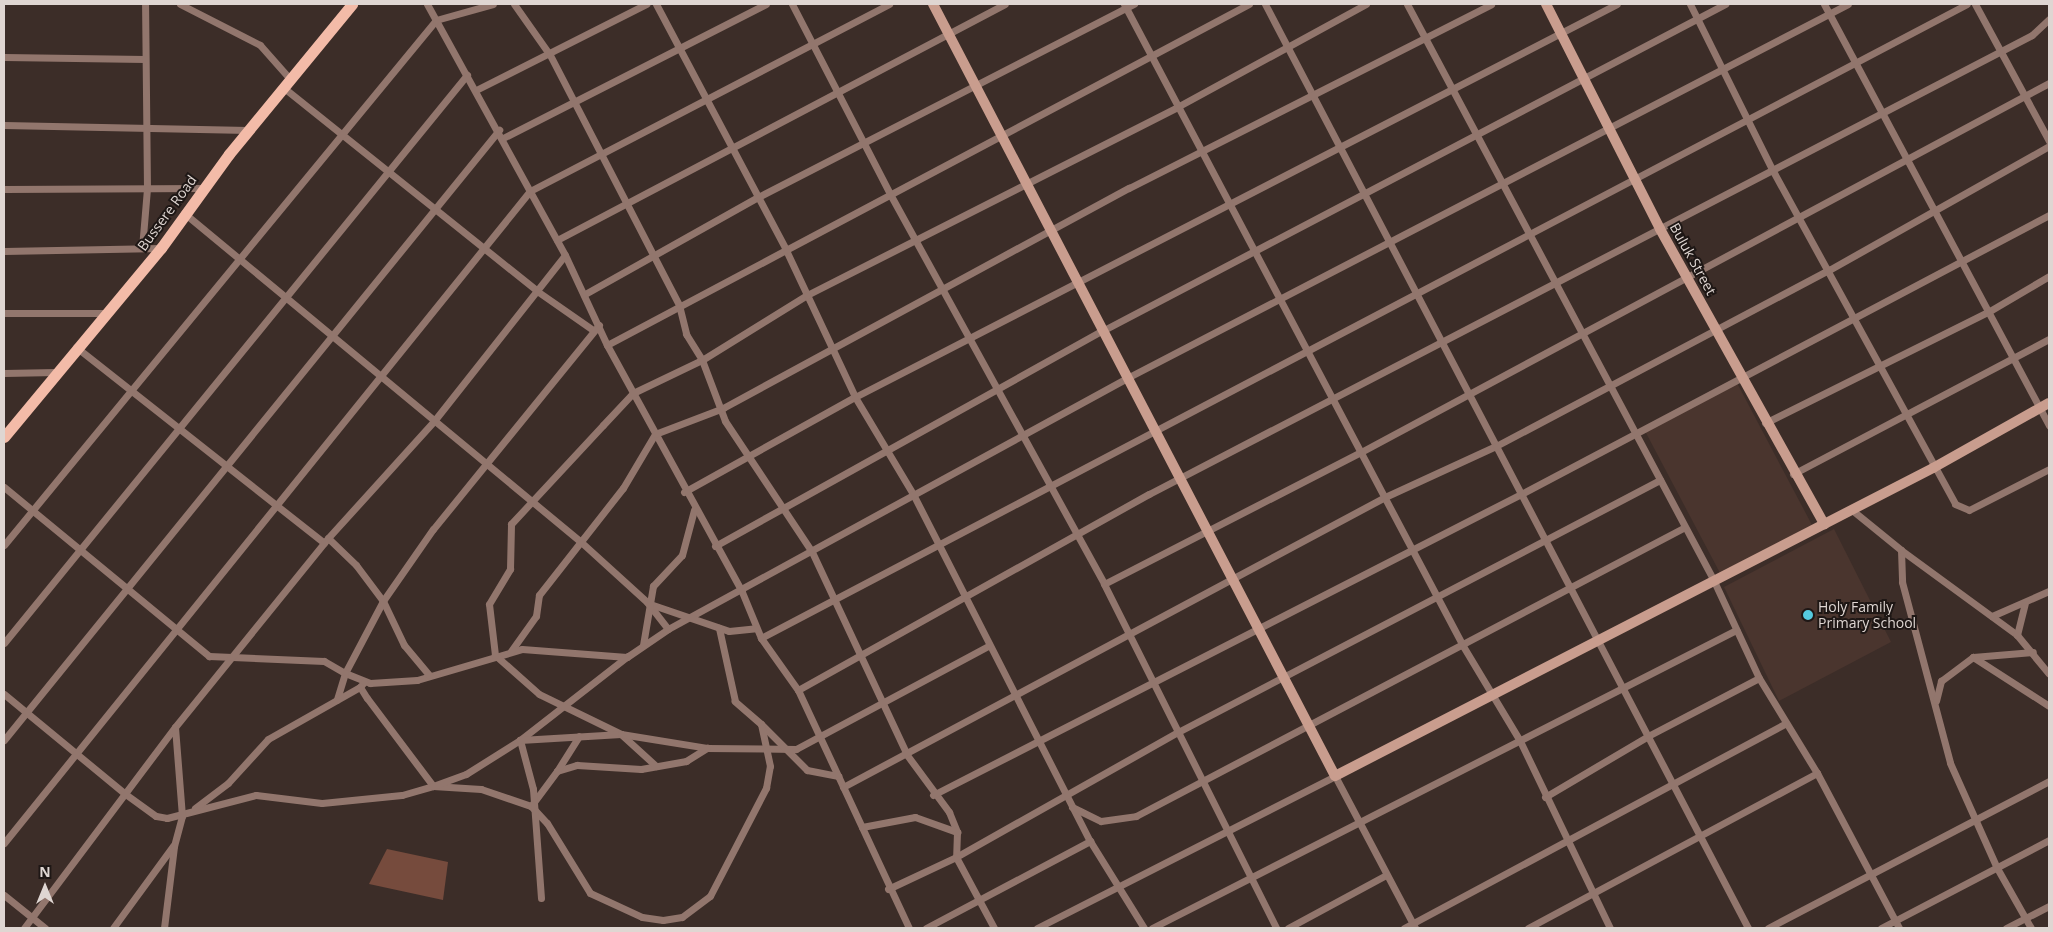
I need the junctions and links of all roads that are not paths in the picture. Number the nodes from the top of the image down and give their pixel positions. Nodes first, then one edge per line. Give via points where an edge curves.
1 (145, 4) edge
2 (180, 4) edge
3 (352, 4) edge
4 (427, 4) edge
5 (493, 4) edge
6 (514, 4) edge
7 (646, 4) edge
8 (656, 4) edge
9 (766, 4) edge
10 (792, 4) edge
11 (889, 4) edge
12 (933, 4) edge
13 (1005, 4) edge
14 (1134, 4) edge
15 (1249, 4) edge
16 (1266, 4) edge
17 (1366, 4) edge
18 (1407, 4) edge
19 (1491, 4) edge
20 (1546, 4) edge
21 (1617, 4) edge
22 (1690, 4) edge
23 (1725, 4) edge
24 (1824, 4) edge
25 (1848, 4) edge
26 (1967, 4) edge
27 (1975, 4) edge
28 (1125, 6) edge
29 (1829, 14) junction
30 (1697, 18) junction
31 (2049, 19) edge
32 (436, 20) junction
33 (1560, 32) junction
34 (948, 33) junction
35 (1424, 38) junction
36 (814, 44) junction
37 (1289, 48) junction
38 (1999, 49) junction
39 (680, 50) junction
40 (550, 55) junction
41 (4, 57) edge
42 (1153, 58) junction
43 (145, 59) junction
44 (1856, 65) junction
45 (1723, 70) junction
46 (467, 75) junction
47 (1584, 80) junction
48 (2049, 83) edge
49 (287, 84) junction
50 (976, 84) junction
51 (1452, 88) junction
52 (476, 90) junction
53 (837, 92) junction
54 (1314, 97) junction
55 (2026, 97) junction
56 (705, 100) junction
57 (576, 104) junction
58 (1179, 106) junction
59 (1881, 113) junction
60 (1748, 119) junction
61 (145, 124) junction
62 (4, 125) edge
63 (1609, 129) junction
64 (248, 130) junction
65 (499, 130) junction
66 (340, 133) junction
67 (1002, 134) junction
68 (1477, 134) junction
69 (503, 138) junction
70 (2049, 141) edge
71 (864, 143) junction
72 (2049, 146) edge
73 (730, 148) junction
74 (1341, 148) junction
75 (1202, 150) junction
76 (602, 154) junction
77 (1908, 159) junction
78 (1773, 170) junction
79 (389, 172) junction
80 (1635, 177) junction
81 (1026, 182) junction
82 (1502, 184) junction
83 (203, 188) junction
84 (4, 189) edge
85 (147, 189) junction
86 (530, 191) junction
87 (890, 194) junction
88 (758, 196) junction
89 (1366, 196) junction
90 (1229, 202) junction
91 (628, 205) junction
92 (436, 210) junction
93 (1935, 211) junction
94 (184, 213) junction
95 (2049, 215) edge
96 (1801, 218) junction
97 (1660, 229) junction
98 (1050, 231) junction
99 (1529, 233) junction
100 (915, 239) junction
101 (557, 240) junction
102 (1391, 244) junction
103 (142, 248) junction
104 (161, 248) junction
105 (785, 248) junction
106 (484, 249) junction
107 (4, 251) edge
108 (652, 252) junction
109 (1256, 252) junction
110 (566, 255) junction
111 (1960, 259) junction
112 (237, 262) junction
113 (1829, 270) junction
114 (2049, 276) edge
115 (1688, 278) junction
116 (1555, 282) junction
117 (1077, 283) junction
118 (942, 288) junction
119 (537, 292) junction
120 (1416, 293) junction
121 (585, 294) junction
122 (807, 296) junction
123 (1280, 298) junction
124 (285, 300) junction
125 (680, 305) junction
126 (1988, 312) junction
127 (4, 313) edge
128 (105, 313) junction
129 (1853, 315) junction
130 (596, 328) junction
131 (1714, 328) junction
132 (1102, 331) junction
133 (1582, 332) junction
134 (333, 339) junction
135 (970, 339) junction
136 (2049, 339) edge
137 (1441, 343) junction
138 (607, 345) junction
139 (830, 346) junction
140 (76, 347) junction
141 (1307, 350) junction
142 (702, 360) junction
143 (2014, 360) junction
144 (1880, 367) junction
145 (56, 372) junction
146 (4, 373) edge
147 (1740, 377) junction
148 (381, 378) junction
149 (1127, 378) junction
150 (1608, 382) junction
151 (996, 388) junction
152 (133, 392) junction
153 (633, 393) junction
154 (1468, 393) junction
155 (855, 397) junction
156 (1336, 400) junction
157 (2045, 406) edge
158 (723, 408) junction
159 (1906, 417) junction
160 (434, 420) junction
161 (1765, 423) junction
162 (2049, 426) edge
163 (181, 430) junction
164 (1634, 430) junction
165 (1155, 432) junction
166 (655, 434) junction
167 (1021, 436) junction
168 (4, 437) edge
169 (1496, 446) junction
170 (885, 451) junction
171 (1361, 452) junction
172 (749, 457) junction
173 (486, 465) junction
174 (229, 468) junction
175 (1933, 468) junction
176 (2049, 469) edge
177 (1792, 474) junction
178 (1179, 480) junction
179 (1660, 480) junction
180 (1047, 486) junction
181 (4, 487) edge
182 (684, 492) junction
183 (913, 494) junction
184 (1521, 494) junction
185 (1385, 497) junction
186 (532, 503) junction
187 (277, 505) junction
188 (784, 506) junction
189 (694, 510) junction
190 (1852, 510) junction
191 (33, 511) junction
192 (1824, 524) junction
193 (1685, 527) junction
194 (1205, 529) junction
195 (1075, 535) junction
196 (326, 541) junction
197 (581, 542) junction
198 (1543, 542) junction
199 (939, 543) junction
200 (4, 545) edge
201 (715, 546) junction
202 (1414, 546) junction
203 (83, 548) junction
204 (1901, 550) junction
205 (812, 552) junction
206 (1232, 579) junction
207 (1712, 579) junction
208 (1104, 584) junction
209 (128, 588) junction
210 (1570, 591) junction
211 (2049, 591) edge
212 (742, 592) junction
213 (964, 595) junction
214 (1436, 595) junction
215 (836, 600) junction
216 (383, 602) junction
217 (647, 602) junction
218 (2025, 604) junction
219 (1992, 616) junction
220 (691, 618) junction
221 (1256, 626) junction
222 (174, 628) junction
223 (718, 628) junction
224 (756, 628) junction
225 (668, 629) junction
226 (1736, 630) junction
227 (1128, 633) junction
228 (2017, 635) junction
229 (761, 638) junction
230 (1597, 640) junction
231 (4, 643) edge
232 (644, 644) junction
233 (988, 646) junction
234 (1463, 646) junction
235 (511, 652) junction
236 (2033, 652) junction
237 (859, 654) junction
238 (495, 655) junction
239 (1973, 657) junction
240 (2049, 657) edge
241 (231, 658) junction
242 (2040, 661) junction
243 (345, 673) junction
244 (2049, 674) edge
245 (429, 676) junction
246 (1284, 676) junction
247 (1760, 678) junction
248 (1152, 682) junction
249 (362, 685) junction
250 (798, 690) junction
251 (1625, 690) junction
252 (1494, 692) junction
253 (1013, 693) junction
254 (4, 694) edge
255 (337, 700) junction
256 (881, 704) junction
257 (1935, 704) junction
258 (2049, 706) edge
259 (560, 708) junction
260 (26, 712) junction
261 (761, 724) junction
262 (1785, 724) junction
263 (175, 727) junction
264 (1310, 728) junction
265 (1178, 732) junction
266 (621, 734) junction
267 (579, 736) junction
268 (1648, 736) junction
269 (820, 738) junction
270 (4, 740) edge
271 (520, 740) junction
272 (1520, 741) junction
273 (1039, 744) junction
274 (707, 748) junction
275 (788, 750) junction
276 (767, 751) junction
277 (75, 752) junction
278 (906, 755) junction
279 (656, 766) junction
280 (557, 771) junction
281 (1816, 772) junction
282 (838, 776) junction
283 (1335, 776) junction
284 (2049, 781) edge
285 (1202, 783) junction
286 (433, 786) junction
287 (1672, 786) junction
288 (843, 787) junction
289 (124, 793) junction
290 (1065, 793) junction
291 (933, 795) junction
292 (1545, 797) junction
293 (531, 806) junction
294 (1072, 807) junction
295 (182, 816) junction
296 (1975, 821) junction
297 (1359, 822) junction
298 (862, 827) junction
299 (1228, 831) junction
300 (957, 832) junction
301 (1698, 835) junction
302 (1565, 840) junction
303 (2049, 840) edge
304 (1090, 841) junction
305 (4, 843) edge
306 (174, 846) junction
307 (956, 857) junction
308 (1997, 868) junction
309 (1872, 872) junction
310 (1386, 875) junction
311 (1253, 879) junction
312 (888, 888) junction
313 (1117, 888) junction
314 (1593, 894) junction
315 (4, 895) edge
316 (540, 898) dead end
317 (979, 899) junction
318 (2049, 906) edge
319 (32, 918) junction
320 (2025, 918) junction
321 (1894, 919) junction
322 (1414, 926) edge
323 (24, 928) edge
324 (45, 928) edge
325 (113, 928) edge
326 (164, 928) edge
327 (909, 928) edge
328 (926, 928) edge
329 (994, 928) edge
330 (1036, 928) edge
331 (1144, 928) edge
332 (1152, 928) edge
333 (1276, 928) edge
334 (1288, 928) edge
335 (1404, 928) edge
336 (1528, 928) edge
337 (1610, 928) edge
338 (1748, 928) edge
339 (1768, 928) edge
340 (1881, 928) edge
341 (1899, 928) edge
342 (2006, 928) edge
343 (2031, 928) edge

1 - 43 street
2 - 49 street via 260,45
3 - 49 main road, Bussere Road
4 - 32 street
5 - 32 street
6 - 40 street
7 - 40 street
8 - 39 street
9 - 39 street
10 - 36 street
11 - 36 street
12 - 34 street
13 - 34 street
14 - 28 street
15 - 42 street
16 - 37 street
17 - 37 street
18 - 35 street
19 - 35 street
20 - 33 street, Buluk Street
21 - 33 street
22 - 30 street
23 - 30 street
24 - 29 street
25 - 29 street
26 - 44 street
27 - 38 street
28 - 42 street
28 - 50 street
29 - 44 street
29 - 45 street
30 - 45 street
30 - 47 street
31 - 38 street via 2032,35
32 - 46 street
32 - 66 street
33 - 47 street, Buluk Street
33 - 51 street
34 - 50 street
34 - 53 street
35 - 51 street
35 - 54 street
36 - 53 street
36 - 56 street
37 - 54 street
37 - 58 street
38 - 55 street
38 - 59 street
39 - 56 street
39 - 57 street
40 - 52 street
40 - 57 street
41 - 43 street
42 - 58 street
42 - 67 street
43 - 61 street
44 - 59 street
44 - 60 street
45 - 60 street
45 - 63 street
46 - 52 street
46 - 79 street
47 - 63 street, Buluk Street
47 - 68 street
48 - 55 street
49 - 64 main road, Bussere Road
49 - 66 street
50 - 67 street
50 - 71 street
51 - 68 street
51 - 74 street
52 - 65 street
53 - 71 street
53 - 73 street
54 - 74 street
54 - 75 street
55 - 70 street
55 - 77 street
56 - 73 street
56 - 76 street
57 - 69 street
57 - 76 street
58 - 75 street
58 - 81 street
59 - 77 street
59 - 78 street
60 - 78 street
60 - 80 street
61 - 62 street
61 - 64 street
61 - 85 street
63 - 80 street, Buluk Street
63 - 82 street
64 - 83 main road, Bussere Road
65 - 69 street
65 - 92 street
66 - 79 street
66 - 112 street
67 - 81 street
67 - 87 street
68 - 82 street
68 - 89 street
69 - 86 street
71 - 87 street
71 - 88 street
72 - 93 street
73 - 88 street
73 - 91 street
74 - 89 street
74 - 90 street
75 - 90 street
75 - 98 street
76 - 86 street
76 - 91 street
77 - 93 street
77 - 96 street
78 - 96 street
78 - 97 street
79 - 92 street
79 - 124 street
80 - 97 street, Buluk Street
80 - 99 street
81 - 98 street
81 - 100 street
82 - 99 street
82 - 102 street
83 - 85 street
83 - 94 main road, Bussere Road
84 - 85 street
85 - 103 street
86 - 101 street
86 - 106 street
87 - 100 street
87 - 105 street
88 - 105 street
88 - 108 street
89 - 102 street
89 - 109 street
90 - 109 street
90 - 117 street
91 - 101 street
91 - 108 street
92 - 106 street
92 - 134 street
93 - 111 street
93 - 113 street
94 - 104 main road, Bussere Road
94 - 112 street
95 - 111 street
96 - 113 street
96 - 115 street
97 - 115 street, Buluk Street
97 - 116 street
98 - 117 street
98 - 118 street
99 - 116 street
99 - 120 street
100 - 118 street
100 - 122 street
101 - 110 street
102 - 120 street
102 - 123 street
103 - 104 street
103 - 107 street
104 - 128 main road, Bussere Road
105 - 122 street
105 - 125 street
106 - 119 street
106 - 148 street
108 - 121 street
108 - 125 street
109 - 123 street
109 - 132 street
110 - 119 street
110 - 121 street
111 - 126 street
111 - 129 street
112 - 124 street
112 - 152 street
113 - 129 street
113 - 131 street
114 - 126 street
115 - 131 street, Buluk Street
115 - 133 street
116 - 133 street
116 - 137 street
117 - 132 street
117 - 135 street
118 - 135 street
118 - 139 street
119 - 130 street
119 - 160 street
120 - 137 street
120 - 141 street
121 - 130 street
122 - 139 street
122 - 142 street
123 - 141 street
123 - 149 street
124 - 134 street
124 - 163 street
125 - 138 street
125 - 142 street via 686,334
126 - 143 street
126 - 144 street
127 - 128 street
128 - 140 main road, Bussere Road
129 - 144 street
129 - 147 street
130 - 138 street
130 - 173 street
131 - 147 street, Buluk Street
131 - 150 street
132 - 149 street
132 - 151 street
133 - 150 street
133 - 154 street
134 - 148 street
134 - 174 street
135 - 151 street
135 - 155 street
136 - 143 street
137 - 154 street
137 - 156 street
138 - 153 street
139 - 155 street
139 - 158 street
140 - 145 main road, Bussere Road
140 - 152 street
141 - 156 street
141 - 165 street
142 - 153 street
142 - 158 street
143 - 157 street
143 - 159 street
144 - 159 street
144 - 161 street
145 - 146 street
145 - 168 main road, Bussere Road
147 - 161 street, Buluk Street
147 - 164 street
148 - 160 street
148 - 187 street
149 - 165 street
149 - 167 street
150 - 164 street
150 - 169 street
151 - 167 street
151 - 170 street
152 - 163 street
152 - 191 street
153 - 166 street
153 - 186 street
154 - 169 street
154 - 171 street
155 - 170 street
155 - 172 street
156 - 171 street
156 - 178 street
157 - 162 street
157 - 175 street
158 - 166 street
158 - 172 street via 725,421
159 - 175 street
159 - 177 street
160 - 173 street
160 - 196 street
161 - 177 street, Buluk Street
163 - 174 street
163 - 203 street
164 - 179 street
164 - 184 street
165 - 178 street
165 - 180 street
166 - 182 street
166 - 197 street via 622,488
167 - 180 street
167 - 183 street
169 - 184 street
169 - 185 street
170 - 183 street
170 - 188 street
171 - 185 street
171 - 194 street
172 - 182 street
172 - 188 street
173 - 186 street
173 - 216 street via 433,529
174 - 187 street
174 - 209 street
175 - 176 street via 1955,504 1969,510
175 - 190 street
177 - 192 street, Buluk Street
178 - 194 street
178 - 195 street
179 - 193 street
179 - 198 street
180 - 195 street
180 - 199 street
181 - 191 street
182 - 189 street
183 - 199 street
183 - 205 street
184 - 198 street
184 - 202 street
185 - 202 street
185 - 206 street
186 - 197 street
186 - 238 street via 511,524 510,569 490,598
187 - 196 street
187 - 222 street
188 - 201 street
188 - 205 street
189 - 201 street
189 - 217 street via 682,555 653,586
190 - 192 street
190 - 204 street
191 - 200 street
191 - 203 street
192 - 207 street
193 - 207 street
193 - 210 street
194 - 206 street
194 - 208 street
195 - 208 street
195 - 213 street
196 - 216 street via 356,565
196 - 241 street
197 - 217 street
197 - 235 street via 539,595 536,616
198 - 210 street
198 - 214 street
199 - 213 street
199 - 215 street
201 - 212 street
202 - 214 street
202 - 221 street
203 - 209 street
203 - 231 street
204 - 219 street
204 - 257 street via 1902,582
205 - 212 street
205 - 215 street
206 - 221 street
206 - 227 street
207 - 226 street
207 - 230 street
208 - 227 street
209 - 222 street
209 - 260 street
210 - 230 street
210 - 234 street
211 - 218 street
212 - 220 street
212 - 224 street
213 - 233 street
213 - 237 street
214 - 234 street
214 - 246 street
215 - 229 street
215 - 237 street
216 - 243 street
216 - 245 street via 404,645
217 - 220 street
217 - 225 street
217 - 232 street
218 - 219 street
218 - 228 street
219 - 228 street
220 - 223 street
220 - 225 street
221 - 246 street
221 - 248 street
222 - 241 street via 209,656
222 - 277 street
223 - 224 street
223 - 261 street via 735,701
224 - 229 street
225 - 232 street
226 - 247 street
226 - 251 street
227 - 248 street
227 - 253 street
228 - 236 street
229 - 250 street
230 - 251 street
230 - 252 street
232 - 235 street via 627,657 555,648
232 - 259 street
233 - 253 street
233 - 256 street
234 - 252 street
234 - 264 street
235 - 238 street
236 - 239 street
236 - 242 street
237 - 250 street
237 - 256 street
238 - 245 street via 464,669
238 - 259 street
239 - 257 street via 1941,680
239 - 258 street
240 - 242 street
241 - 243 street via 324,661
241 - 263 street
242 - 244 street
243 - 249 street
243 - 255 street
245 - 249 street
246 - 264 street
246 - 265 street
247 - 262 street
247 - 268 street
248 - 265 street
248 - 273 street
249 - 255 street
249 - 286 street
250 - 269 street
251 - 268 street
251 - 272 street
252 - 272 street
252 - 283 street
253 - 273 street
253 - 278 street
254 - 260 street
255 - 295 street via 268,739 219,792
256 - 269 street
256 - 278 street
257 - 296 street via 1950,763
259 - 266 street
259 - 271 street
260 - 270 street
260 - 277 street
261 - 275 street
261 - 276 street
262 - 281 street
262 - 287 street
263 - 289 street
263 - 295 street
264 - 283 street
264 - 285 street
265 - 285 street
265 - 290 street
266 - 267 street
266 - 274 street
266 - 279 street
267 - 271 street
267 - 280 street
268 - 287 street
268 - 292 street
269 - 275 street
269 - 282 street
271 - 286 street via 466,774
271 - 293 street via 533,789
272 - 292 street
272 - 297 street
273 - 290 street
273 - 291 street
274 - 276 street
274 - 279 street via 686,761
275 - 276 street
275 - 282 street via 807,770
276 - 293 street via 766,788 722,875 710,896 682,917 642,917 590,893 547,823
277 - 289 street
277 - 305 street
278 - 288 street
278 - 291 street
279 - 280 street via 576,765
280 - 293 street
281 - 301 street
281 - 309 street
282 - 288 street
283 - 297 street
283 - 299 street
284 - 296 street
285 - 294 street via 1120,821 1101,821
285 - 299 street
286 - 293 street via 481,790
286 - 295 street via 402,795 322,803 256,795 214,803
287 - 301 street
287 - 302 street
288 - 298 street
289 - 295 street via 156,816
289 - 319 street
290 - 294 street
290 - 307 street
291 - 300 street via 949,812
292 - 302 street
293 - 316 street
294 - 304 street
295 - 306 street
296 - 308 street
296 - 309 street
297 - 310 street
297 - 311 street
298 - 300 street via 915,817
298 - 312 street
299 - 311 street
299 - 313 street
300 - 307 street
301 - 314 street
301 - 338 street
302 - 314 street
302 - 322 street
303 - 308 street
304 - 313 street
304 - 317 street
306 - 325 street
306 - 326 street
307 - 312 street
307 - 317 street
308 - 320 street
308 - 321 street
309 - 321 street
309 - 339 street
310 - 322 street
310 - 334 street
311 - 332 street
311 - 333 street
312 - 327 street
313 - 330 street
313 - 331 street
314 - 336 street
314 - 337 street
315 - 319 street
317 - 328 street
317 - 329 street
318 - 320 street
319 - 323 street
319 - 324 street
320 - 342 street
320 - 343 street
321 - 340 street
321 - 341 street
322 - 335 street

